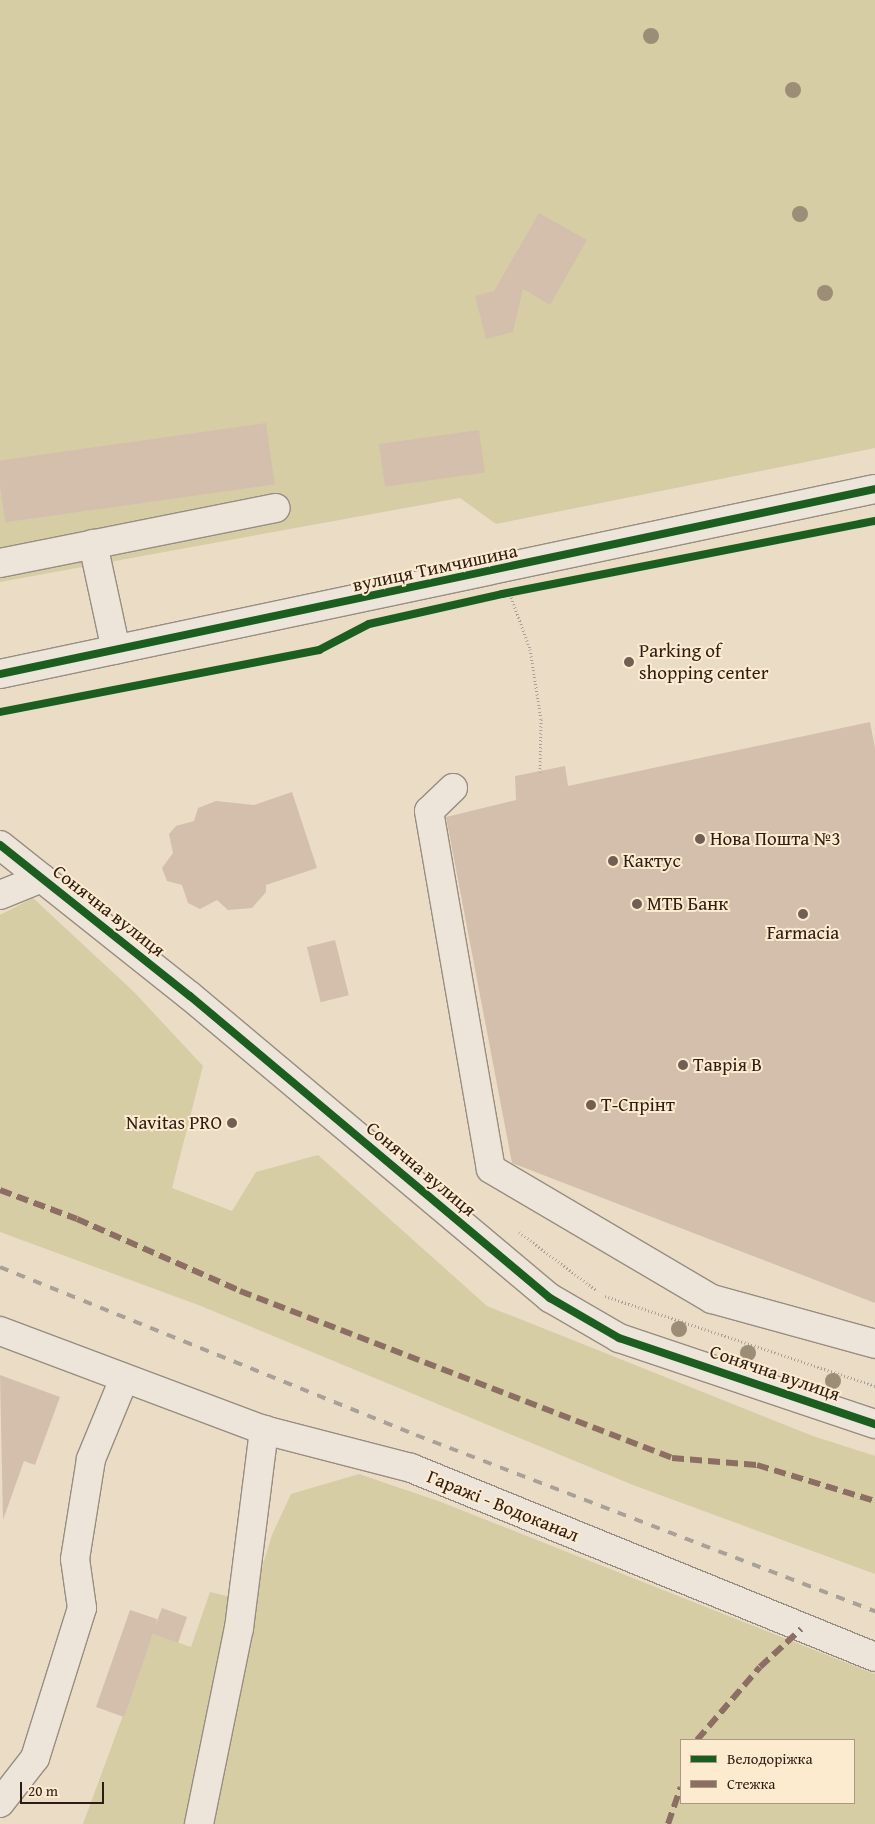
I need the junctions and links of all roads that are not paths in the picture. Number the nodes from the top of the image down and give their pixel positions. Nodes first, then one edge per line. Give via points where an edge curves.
1 (875, 490) edge
2 (276, 508) dead end
3 (93, 544) junction
4 (0, 563) edge
5 (116, 650) junction
6 (0, 674) edge
7 (453, 788) dead end
8 (0, 845) edge
9 (42, 878) junction
10 (0, 895) edge
11 (0, 1331) edge
12 (875, 1344) edge
13 (124, 1379) junction
14 (875, 1424) edge
15 (264, 1430) junction
16 (875, 1657) edge
17 (0, 1803) edge
18 (199, 1824) edge

1 - 5 street, вулиця Тимчишина
2 - 3 street
3 - 4 street
3 - 5 street
5 - 6 street, вулиця Тимчишина
7 - 12 street via 429,811 491,1169 712,1298
8 - 9 street, Сонячна вулиця
9 - 10 street
9 - 14 street, Сонячна вулиця via 190,996 550,1298 620,1338
11 - 13 street, Гаражі - Водоканал
13 - 15 street, Гаражі - Водоканал
13 - 17 street via 91,1459 75,1559 82,1608 35,1758
15 - 16 street, Гаражі - Водоканал via 411,1468
15 - 18 street via 239,1628

